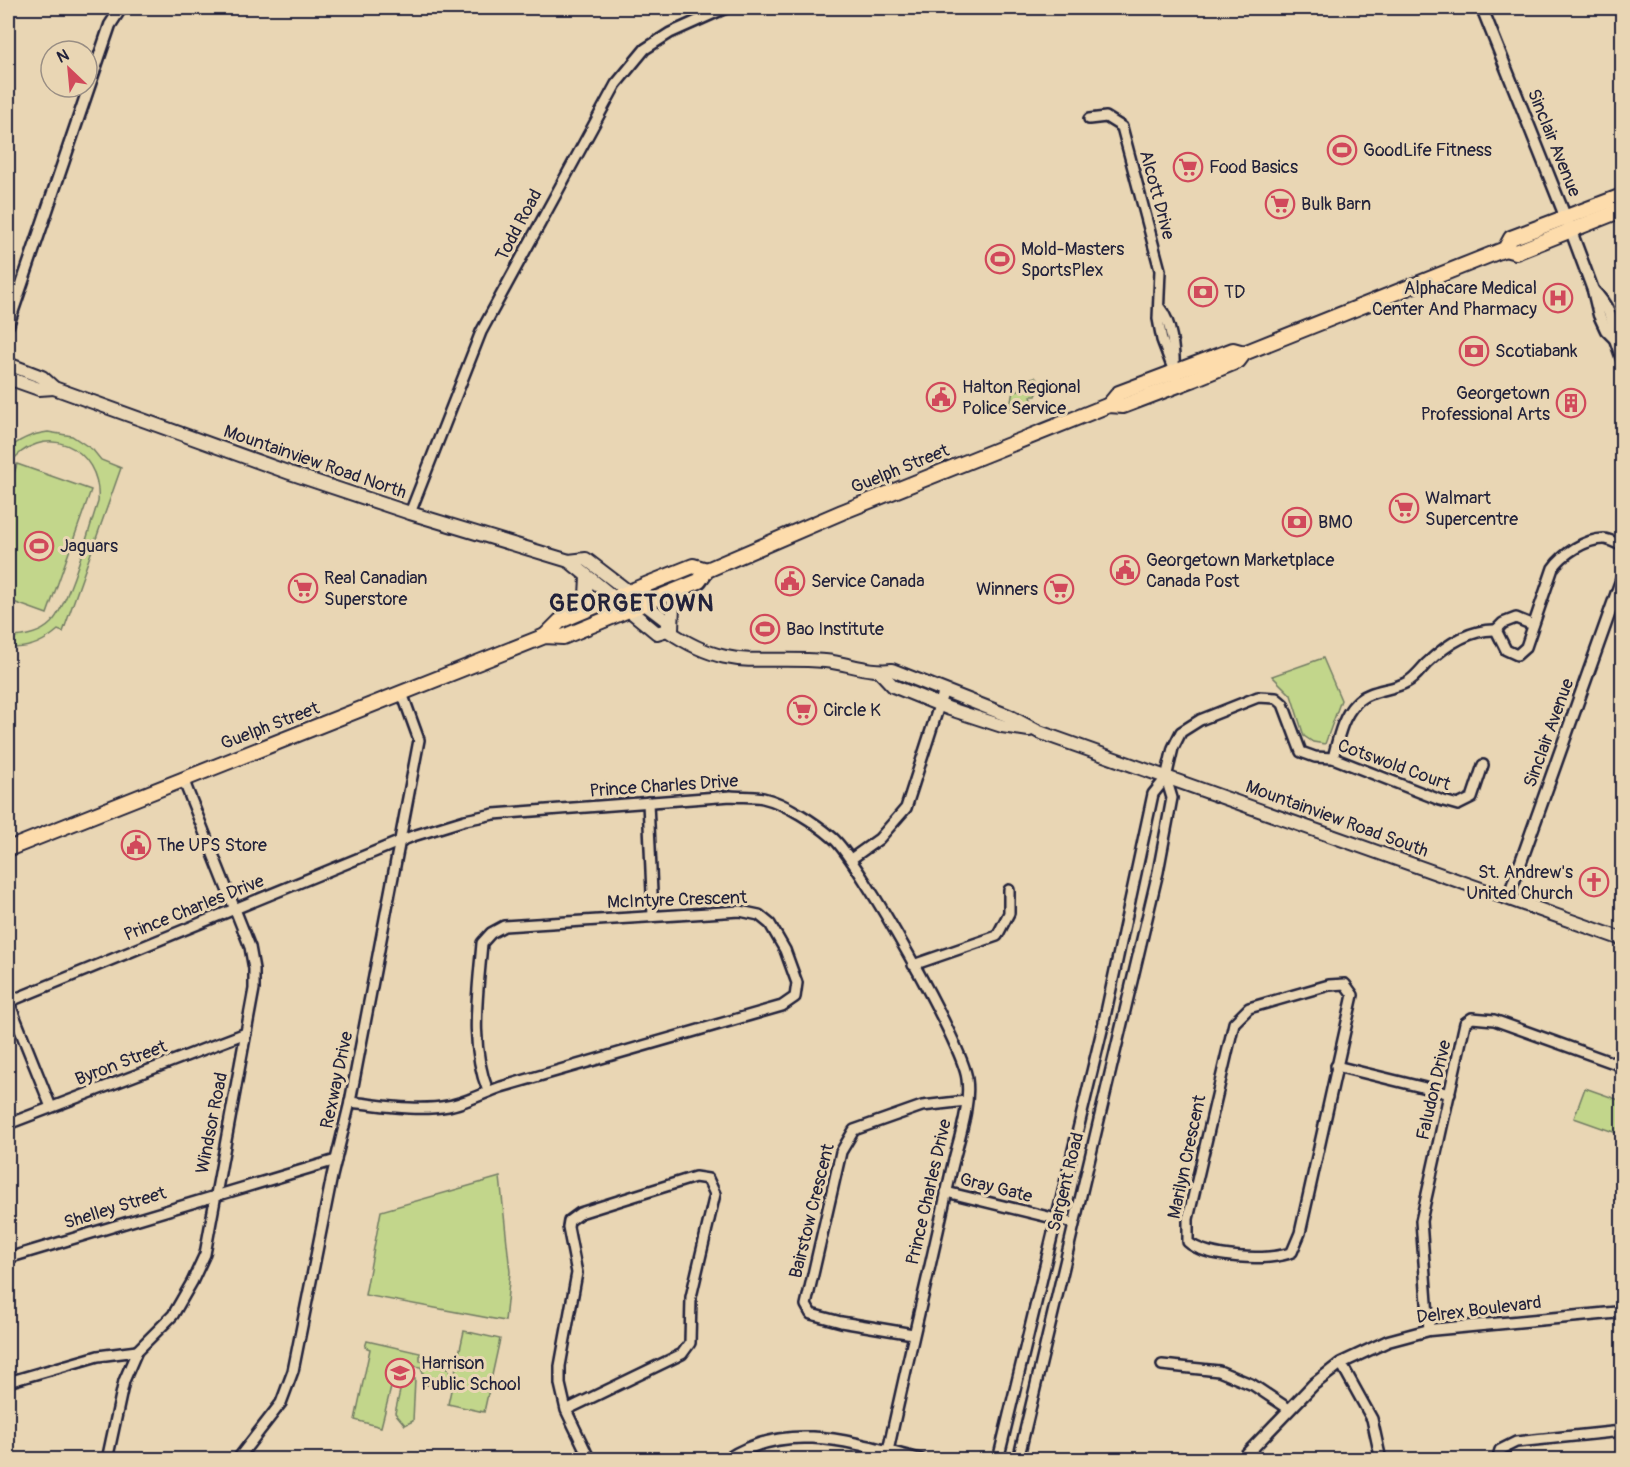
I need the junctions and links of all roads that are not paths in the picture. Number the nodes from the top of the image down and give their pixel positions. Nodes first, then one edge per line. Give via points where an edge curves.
1 (121, 8) edge
2 (726, 8) edge
3 (1482, 8) edge
4 (1089, 119) dead end
5 (1623, 196) edge
6 (1623, 210) edge
7 (1566, 218) junction
8 (1571, 231) junction
9 (1504, 249) junction
10 (8, 325) edge
11 (1623, 359) edge
12 (8, 364) edge
13 (8, 378) edge
14 (1176, 378) junction
15 (54, 388) junction
16 (410, 513) junction
17 (1623, 545) edge
18 (569, 561) junction
19 (707, 570) junction
20 (587, 577) junction
21 (1623, 578) edge
22 (678, 590) junction
23 (631, 591) junction
24 (615, 598) junction
25 (646, 603) junction
26 (630, 610) junction
27 (581, 612) junction
28 (1533, 625) junction
29 (1496, 630) junction
30 (669, 632) junction
31 (545, 636) junction
32 (880, 672) junction
33 (944, 690) junction
34 (402, 693) junction
35 (940, 705) junction
36 (1039, 732) junction
37 (1333, 758) junction
38 (1483, 765) dead end
39 (1166, 778) junction
40 (183, 779) junction
41 (648, 802) junction
42 (402, 841) junction
43 (8, 849) edge
44 (851, 859) junction
45 (1139, 868) junction
46 (1158, 872) junction
47 (1009, 890) dead end
48 (1508, 898) junction
49 (235, 909) junction
50 (652, 916) junction
51 (1623, 939) edge
52 (913, 965) junction
53 (8, 1001) edge
54 (1104, 1026) junction
55 (1120, 1029) junction
56 (246, 1033) junction
57 (1336, 1066) junction
58 (1623, 1066) edge
59 (488, 1092) junction
60 (1450, 1094) junction
61 (966, 1101) junction
62 (350, 1102) junction
63 (51, 1107) junction
64 (8, 1124) edge
65 (336, 1160) junction
66 (946, 1192) junction
67 (215, 1194) junction
68 (1057, 1219) junction
69 (1073, 1223) junction
70 (8, 1257) edge
71 (1623, 1312) edge
72 (1429, 1330) junction
73 (913, 1334) junction
74 (1027, 1341) junction
75 (1045, 1344) junction
76 (137, 1351) junction
77 (1341, 1364) junction
78 (1162, 1365) dead end
79 (8, 1382) edge
80 (1289, 1409) junction
81 (566, 1410) junction
82 (1623, 1431) edge
83 (888, 1451) junction
84 (107, 1460) edge
85 (237, 1460) edge
86 (590, 1460) edge
87 (726, 1460) edge
88 (921, 1460) edge
89 (998, 1460) edge
90 (1018, 1460) edge
91 (1241, 1460) edge
92 (1381, 1460) edge
93 (1497, 1460) edge

1 - 10 street via 110,25
2 - 16 street, Todd Road via 645,49 616,84 481,332
3 - 7 street, Sinclair Avenue
4 - 14 street, Alcott Drive via 1106,117 1122,127 1160,270 1158,319
5 - 7 main road, Guelph Street
6 - 8 main road, Guelph Street
7 - 8 street, Sinclair Avenue
7 - 9 main road, Guelph Street via 1511,238
8 - 9 main road, Guelph Street via 1516,252
8 - 11 street, Sinclair Avenue via 1606,330 1615,339
9 - 14 main road, Guelph Street via 1244,353 1233,350
12 - 15 main road, Mountainview Road North via 42,377
13 - 15 main road, Mountainview Road North via 39,389
14 - 19 main road, Guelph Street via 1119,393 1109,405
15 - 16 main road, Mountainview Road North
16 - 18 main road, Mountainview Road North
17 - 28 street via 1604,539 1561,557 1553,568
18 - 20 main road, Mountainview Road North
18 - 23 main road, Mountainview Road North via 586,559
19 - 22 main road, Guelph Street via 699,581
19 - 23 main road, Guelph Street via 693,566
20 - 24 main road, Mountainview Road North
20 - 27 main road
21 - 48 street, Sinclair Avenue
22 - 25 main road, Guelph Street
22 - 30 main road
23 - 24 main road, Guelph Street
23 - 25 main road, Mountainview Road North
24 - 26 main road, Mountainview Road North
24 - 27 main road, Guelph Street
25 - 26 main road, Guelph Street
25 - 30 main road, Mountainview Road South via 667,621
26 - 30 main road, Mountainview Road South via 657,633
26 - 31 main road, Guelph Street via 563,637
27 - 31 main road, Guelph Street via 560,621
28 - 29 street via 1516,618
28 - 29 street via 1526,647 1517,655 1506,650
29 - 37 street via 1483,629 1458,640 1407,682 1357,702 1344,721
30 - 32 main road, Mountainview Road South via 699,650 738,661 823,661
31 - 34 main road, Guelph Street
32 - 33 main road, Mountainview Road South via 892,670
32 - 35 main road, Mountainview Road South via 893,686
33 - 35 street
33 - 36 main road, Mountainview Road South
34 - 40 main road, Guelph Street
34 - 42 street, Rexway Drive via 419,740
35 - 36 main road, Mountainview Road South via 1002,726
35 - 44 street via 906,808 879,839
36 - 39 main road, Mountainview Road South
37 - 38 street, Cotswold Court via 1458,805 1472,798
37 - 39 street, Cotswold Court via 1301,752 1283,704 1276,698 1258,697 1200,720 1181,732
39 - 45 street, Sargent Road via 1153,794
39 - 46 street, Sargent Road via 1172,798
39 - 48 main road, Mountainview Road South
40 - 43 main road, Guelph Street
40 - 49 street, Windsor Road
41 - 42 street, Prince Charles Drive via 494,814
41 - 44 street, Prince Charles Drive via 731,796 763,798 811,820
41 - 50 street
42 - 49 street, Prince Charles Drive
42 - 62 street, Rexway Drive
44 - 52 street, Prince Charles Drive
45 - 46 street
45 - 54 street, Sargent Road
46 - 55 street, Sargent Road
47 - 52 street via 1009,913 997,936
48 - 51 main road, Mountainview Road South
49 - 53 street, Prince Charles Drive
49 - 56 street, Windsor Road via 254,969
50 - 59 street, McIntyre Crescent via 504,926 491,933 482,944 476,1028 479,1068
50 - 59 street, McIntyre Crescent via 740,911 759,915 770,924 785,950 797,983 795,997 782,1006
52 - 61 street, Prince Charles Drive via 962,1059 968,1079
53 - 63 street
54 - 55 street
54 - 68 street, Sargent Road
55 - 69 street, Sargent Road
56 - 63 street, Byron Street
56 - 67 street, Windsor Road
57 - 57 street, Marilyn Crescent via 1353,995 1345,984 1248,1008 1234,1023 1188,1219 1188,1242 1196,1250 1280,1258 1292,1252 1300,1233
57 - 60 street
58 - 60 street, Faludon Drive via 1494,1020 1472,1018 1465,1023
59 - 62 street, McIntyre Crescent via 448,1106
60 - 72 street, Faludon Drive via 1421,1221
61 - 66 street, Prince Charles Drive
61 - 73 street, Bairstow Crescent via 922,1107 854,1130 841,1152 806,1305 811,1314
62 - 65 street, Rexway Drive
63 - 64 street, Byron Street
65 - 67 street, Shelley Street
65 - 85 street, Rexway Drive via 293,1371 281,1403
66 - 68 street, Gray Gate
66 - 73 street, Prince Charles Drive
67 - 70 street, Shelley Street
67 - 76 street, Windsor Road via 205,1254 192,1282 173,1315
68 - 69 street, Gray Gate
68 - 74 street, Sargent Road
69 - 75 street, Sargent Road
71 - 72 street, Delrex Boulevard
72 - 77 street, Delrex Boulevard via 1388,1341
73 - 83 street, Prince Charles Drive
74 - 75 street
74 - 89 street, Sargent Road
75 - 90 street, Sargent Road
76 - 79 street via 98,1356
76 - 84 street, Windsor Road via 124,1381
77 - 80 street, Delrex Boulevard
77 - 92 street via 1372,1419
78 - 80 street via 1219,1371 1252,1385
80 - 91 street, Delrex Boulevard
81 - 81 street via 682,1354 690,1343 691,1297 715,1194 708,1179 685,1180 580,1213 569,1221 577,1273 560,1366
81 - 86 street
82 - 93 street via 1516,1442 1500,1450
83 - 87 street via 792,1436 743,1448
83 - 88 street

